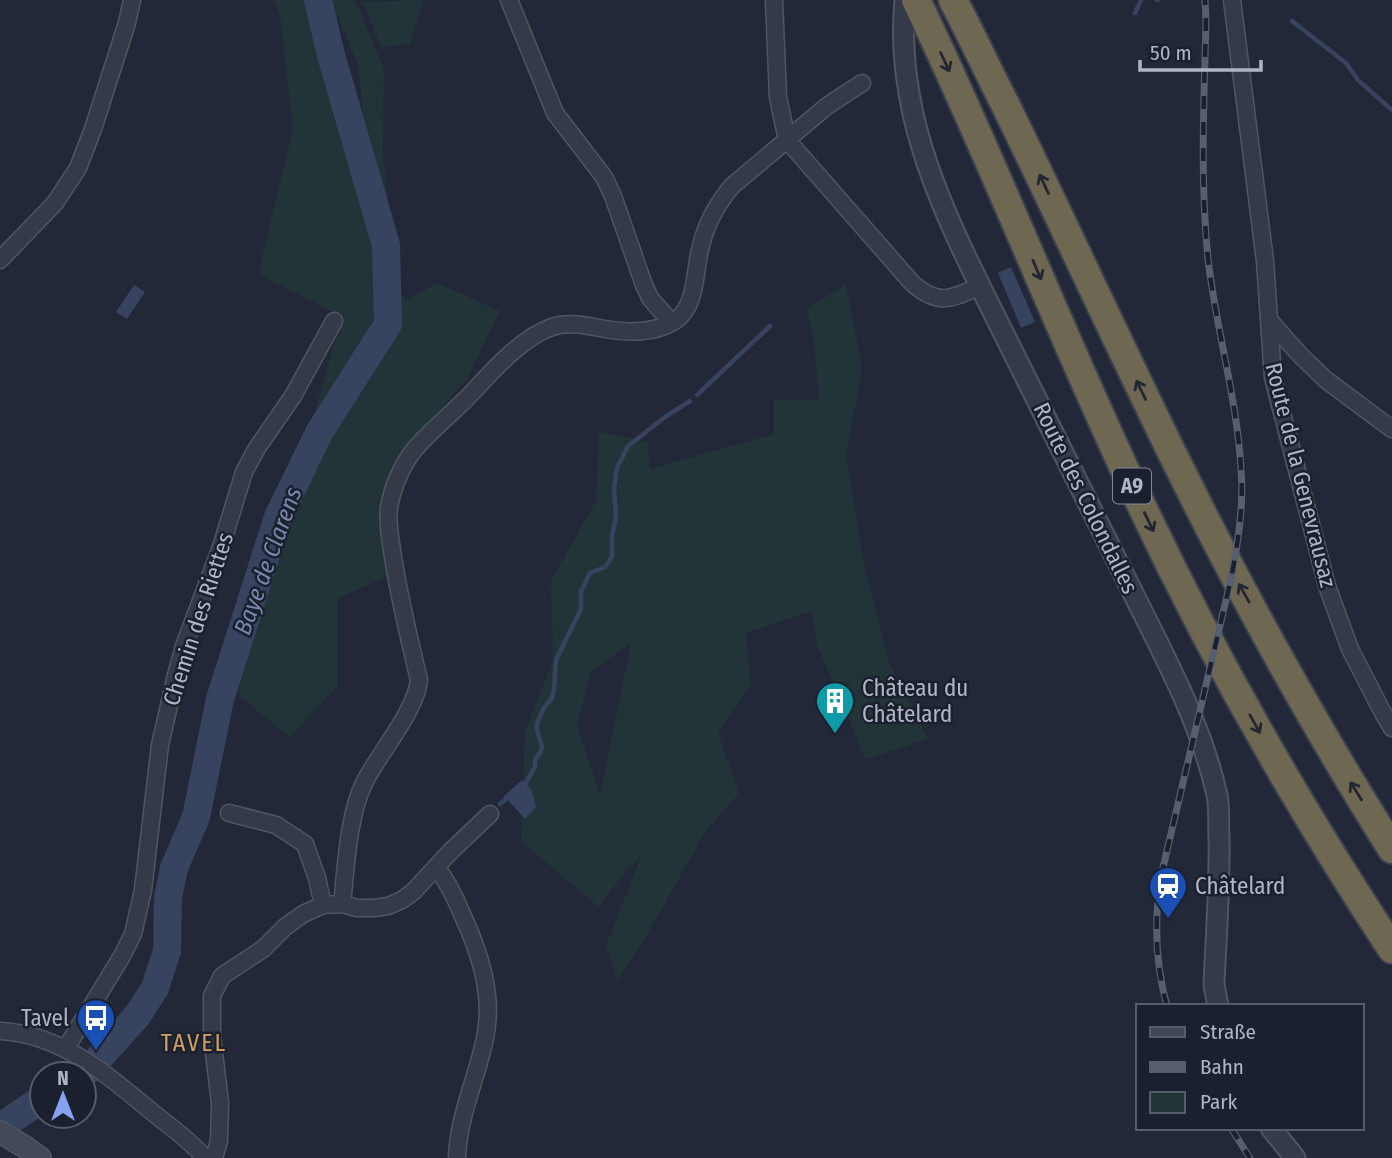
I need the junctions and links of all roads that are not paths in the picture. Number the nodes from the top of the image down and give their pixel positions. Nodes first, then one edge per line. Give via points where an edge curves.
1 (132, 0) edge
2 (509, 0) edge
3 (774, 0) edge
4 (905, 0) edge
5 (916, 0) edge
6 (953, 0) edge
7 (1232, 0) edge
8 (862, 83) dead end
9 (787, 140) junction
10 (0, 260) edge
11 (980, 286) junction
12 (334, 321) dead end
13 (1270, 321) junction
14 (671, 323) junction
15 (1392, 429) edge
16 (1392, 728) edge
17 (229, 813) dead end
18 (490, 814) dead end
19 (1392, 849) edge
20 (436, 867) junction
21 (342, 904) junction
22 (323, 905) junction
23 (1392, 949) edge
24 (1218, 1004) edge
25 (0, 1031) edge
26 (66, 1048) junction
27 (1273, 1130) edge
28 (0, 1132) edge
29 (33, 1152) edge
30 (205, 1158) edge
31 (214, 1158) edge
32 (457, 1158) edge
33 (1295, 1158) edge

1 - 10 street via 78,168 55,203
2 - 14 street via 555,113 604,177 650,298
3 - 9 street via 778,97
4 - 11 street, Route des Colondalles via 902,29 915,126 942,204
5 -> 23 highway, A9 via 1177,579 1303,808
19 -> 6 highway, A9 via 1303,702 1215,540
7 - 13 street, Route de la Genevrausaz
8 - 9 street
9 - 11 street via 921,291 942,298
9 - 14 street via 722,199 700,247 692,295 683,313
11 - 24 street, Route des Colondalles via 1202,740 1218,803 1214,985
12 - 26 street, Chemin des Riettes via 244,472 176,675 160,745 143,890 133,934
13 - 15 street via 1326,380
13 - 16 street, Route de la Genevrausaz via 1273,378 1327,586 1350,649
14 - 21 street via 630,332 573,325 543,331 509,354 414,450 402,468 389,509 389,532 418,689 363,785 353,820
17 - 22 street via 276,825 305,844
18 - 20 street
20 - 21 street via 413,892 388,906
20 - 32 street via 448,881 478,950 487,998 485,1037
21 - 22 street
22 - 31 street via 294,920 222,976 212,996 220,1103
25 - 26 street via 36,1036
26 - 30 street via 106,1074
27 - 33 street
28 - 29 main road

